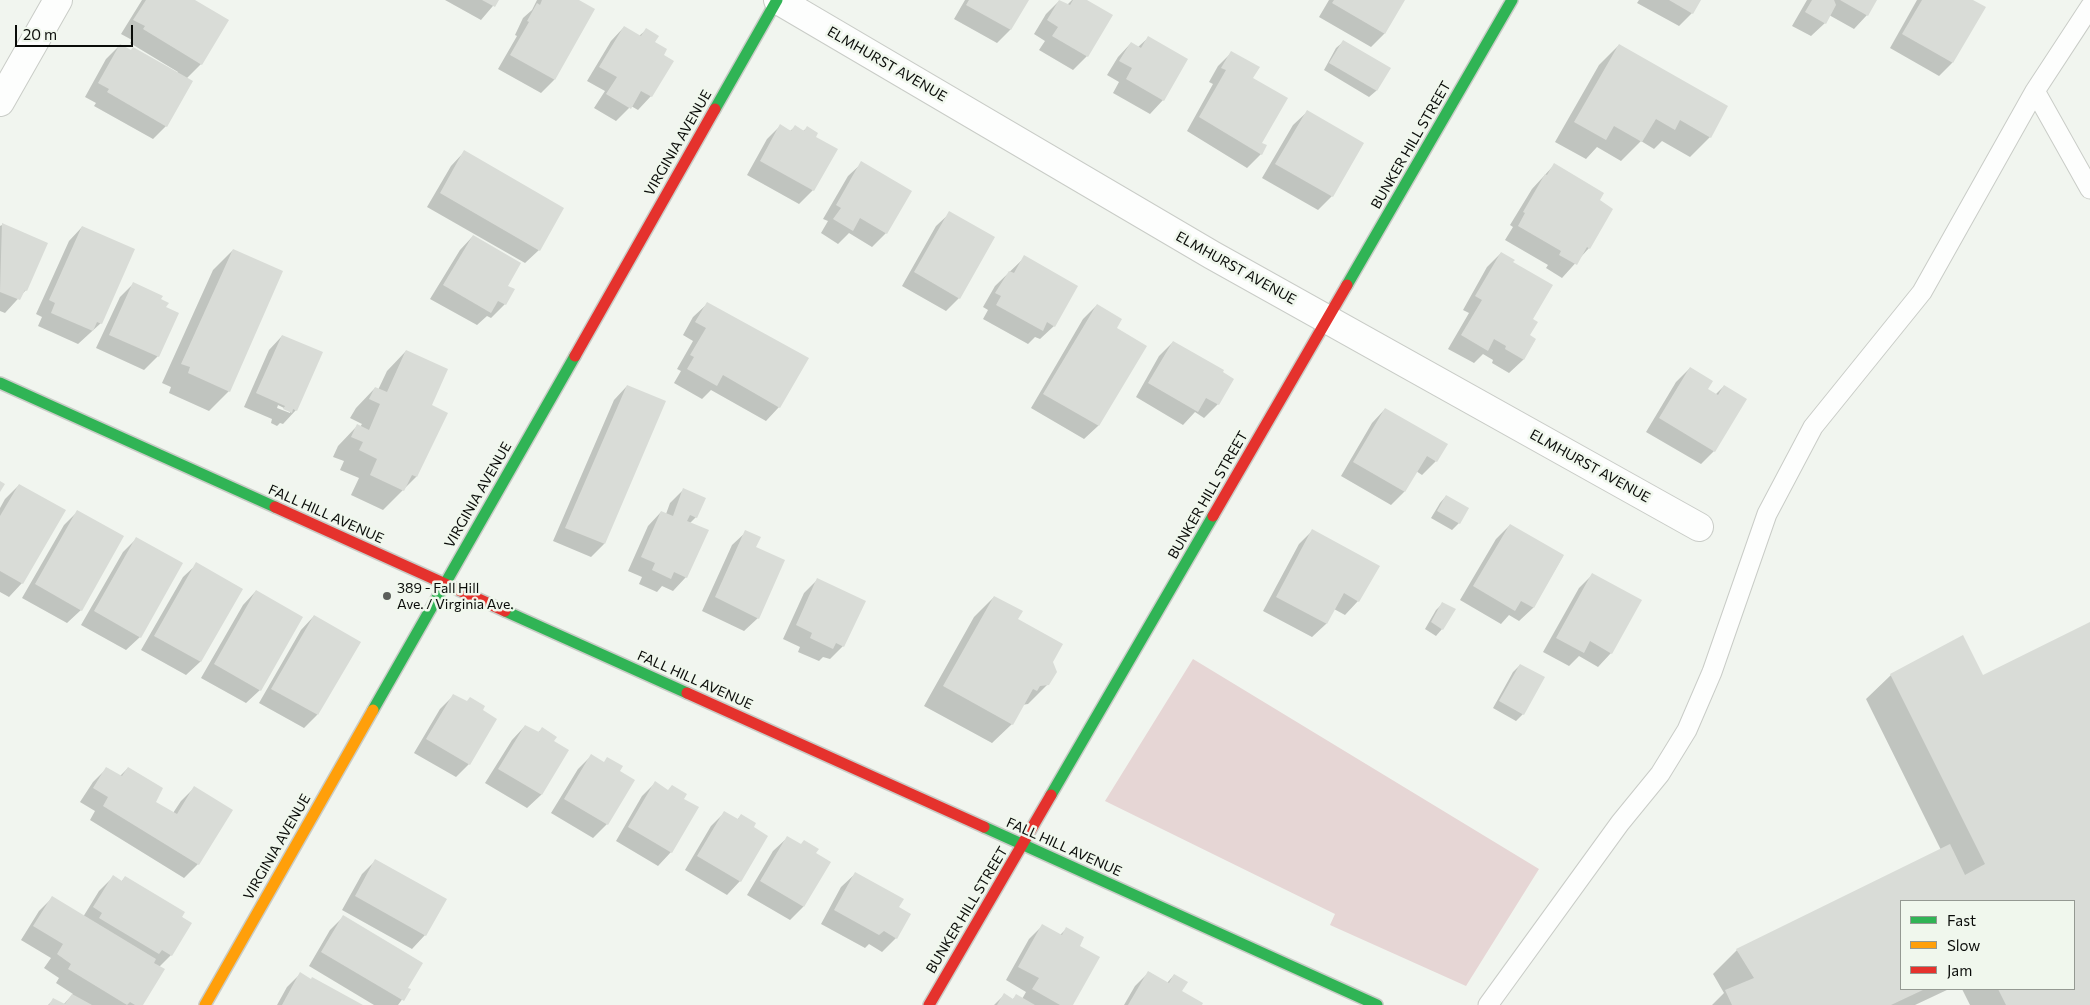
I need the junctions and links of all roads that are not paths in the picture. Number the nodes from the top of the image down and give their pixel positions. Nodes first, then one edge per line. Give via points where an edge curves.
1 (58, 0) edge
2 (778, 0) edge
3 (1512, 0) edge
4 (2090, 7) edge
5 (2035, 90) junction
6 (0, 102) edge
7 (2090, 189) edge
8 (1327, 318) junction
9 (0, 383) edge
10 (1700, 527) dead end
11 (444, 584) junction
12 (1023, 845) junction
13 (205, 1005) edge
14 (929, 1005) edge
15 (1377, 1005) edge
16 (1488, 1005) edge

1 - 6 street
2 - 8 street, ELMHURST AVENUE via 1212,255
2 - 11 street, VIRGINIA AVENUE
3 - 8 street, BUNKER HILL STREET
4 - 5 lane
5 - 7 lane
5 - 16 lane via 1922,292 1813,427 1767,514 1712,672 1686,730 1660,774 1620,823
8 - 10 street, ELMHURST AVENUE
8 - 12 street, BUNKER HILL STREET
9 - 11 street, FALL HILL AVENUE
11 - 12 street, FALL HILL AVENUE
11 - 13 street, VIRGINIA AVENUE
12 - 14 street, BUNKER HILL STREET
12 - 15 street, FALL HILL AVENUE

